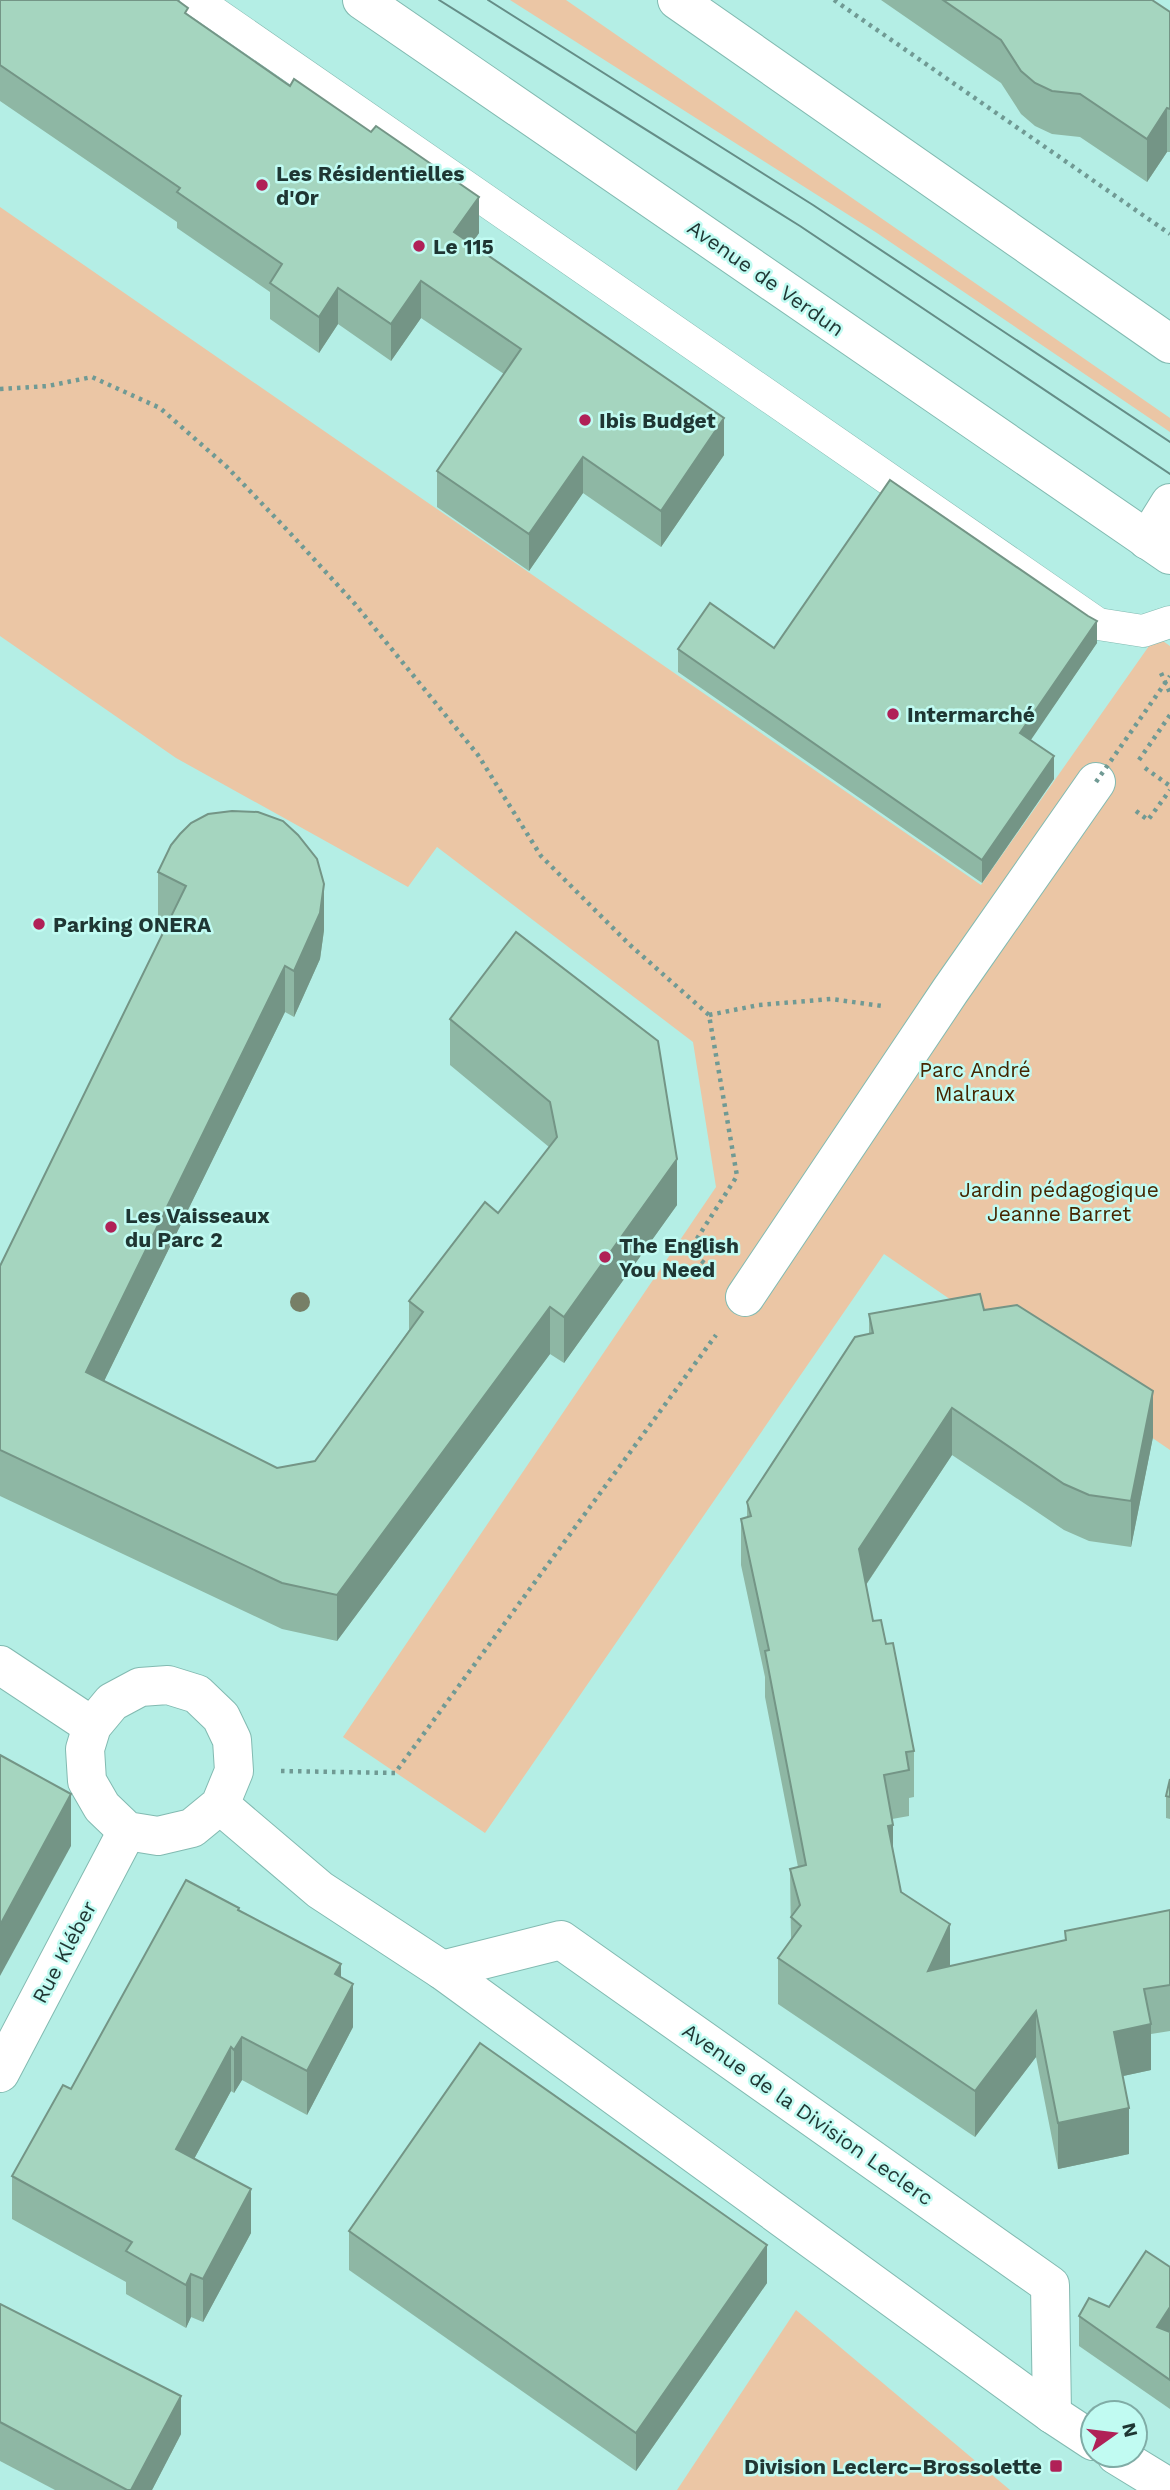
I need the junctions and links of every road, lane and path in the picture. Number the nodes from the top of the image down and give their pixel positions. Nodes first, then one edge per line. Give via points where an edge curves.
1 (196, 0) edge
2 (362, 0) edge
3 (677, 0) edge
4 (834, 0) edge
5 (1170, 234) edge
6 (1170, 344) edge
7 (0, 389) edge
8 (1170, 503) edge
9 (1158, 547) edge
10 (1170, 621) edge
11 (1170, 676) edge
12 (1170, 715) edge
13 (1096, 782) joint
14 (1170, 786) edge
15 (709, 1015) junction
16 (927, 1024) junction
17 (745, 1297) junction
18 (0, 1665) edge
19 (92, 1726) junction
20 (227, 1788) junction
21 (127, 1831) junction
22 (442, 1970) junction
23 (0, 2073) edge
24 (1052, 2414) junction
25 (1079, 2432) edge
26 (1139, 2469) edge
27 (1170, 2488) edge

1 - 10 lane via 1098,624 1143,631
2 - 9 street, Avenue de Verdun
3 - 6 street
4 - 5 path
7 - 15 path via 92,377 160,408 227,467 355,604 478,755 541,856
8 - 9 street
11 - 13 path, bridge
12 - 14 path via 1137,763
13 - 16 street
15 - 16 path via 831,999 884,1006
15 - 17 path via 737,1176 689,1251
16 - 17 street
17 - 20 path via 395,1773
18 - 19 street
19 - 20 street via 112,1702 140,1687 168,1685 197,1695 221,1717 232,1740
19 - 21 street via 85,1749 87,1781 102,1807
20 - 21 street via 192,1828 158,1836
20 - 22 street via 320,1890
21 - 23 street, Rue Kléber
22 - 24 street
22 - 24 street, Avenue de la Division Leclerc via 561,1940 1050,2285
24 - 25 street
26 - 27 street

